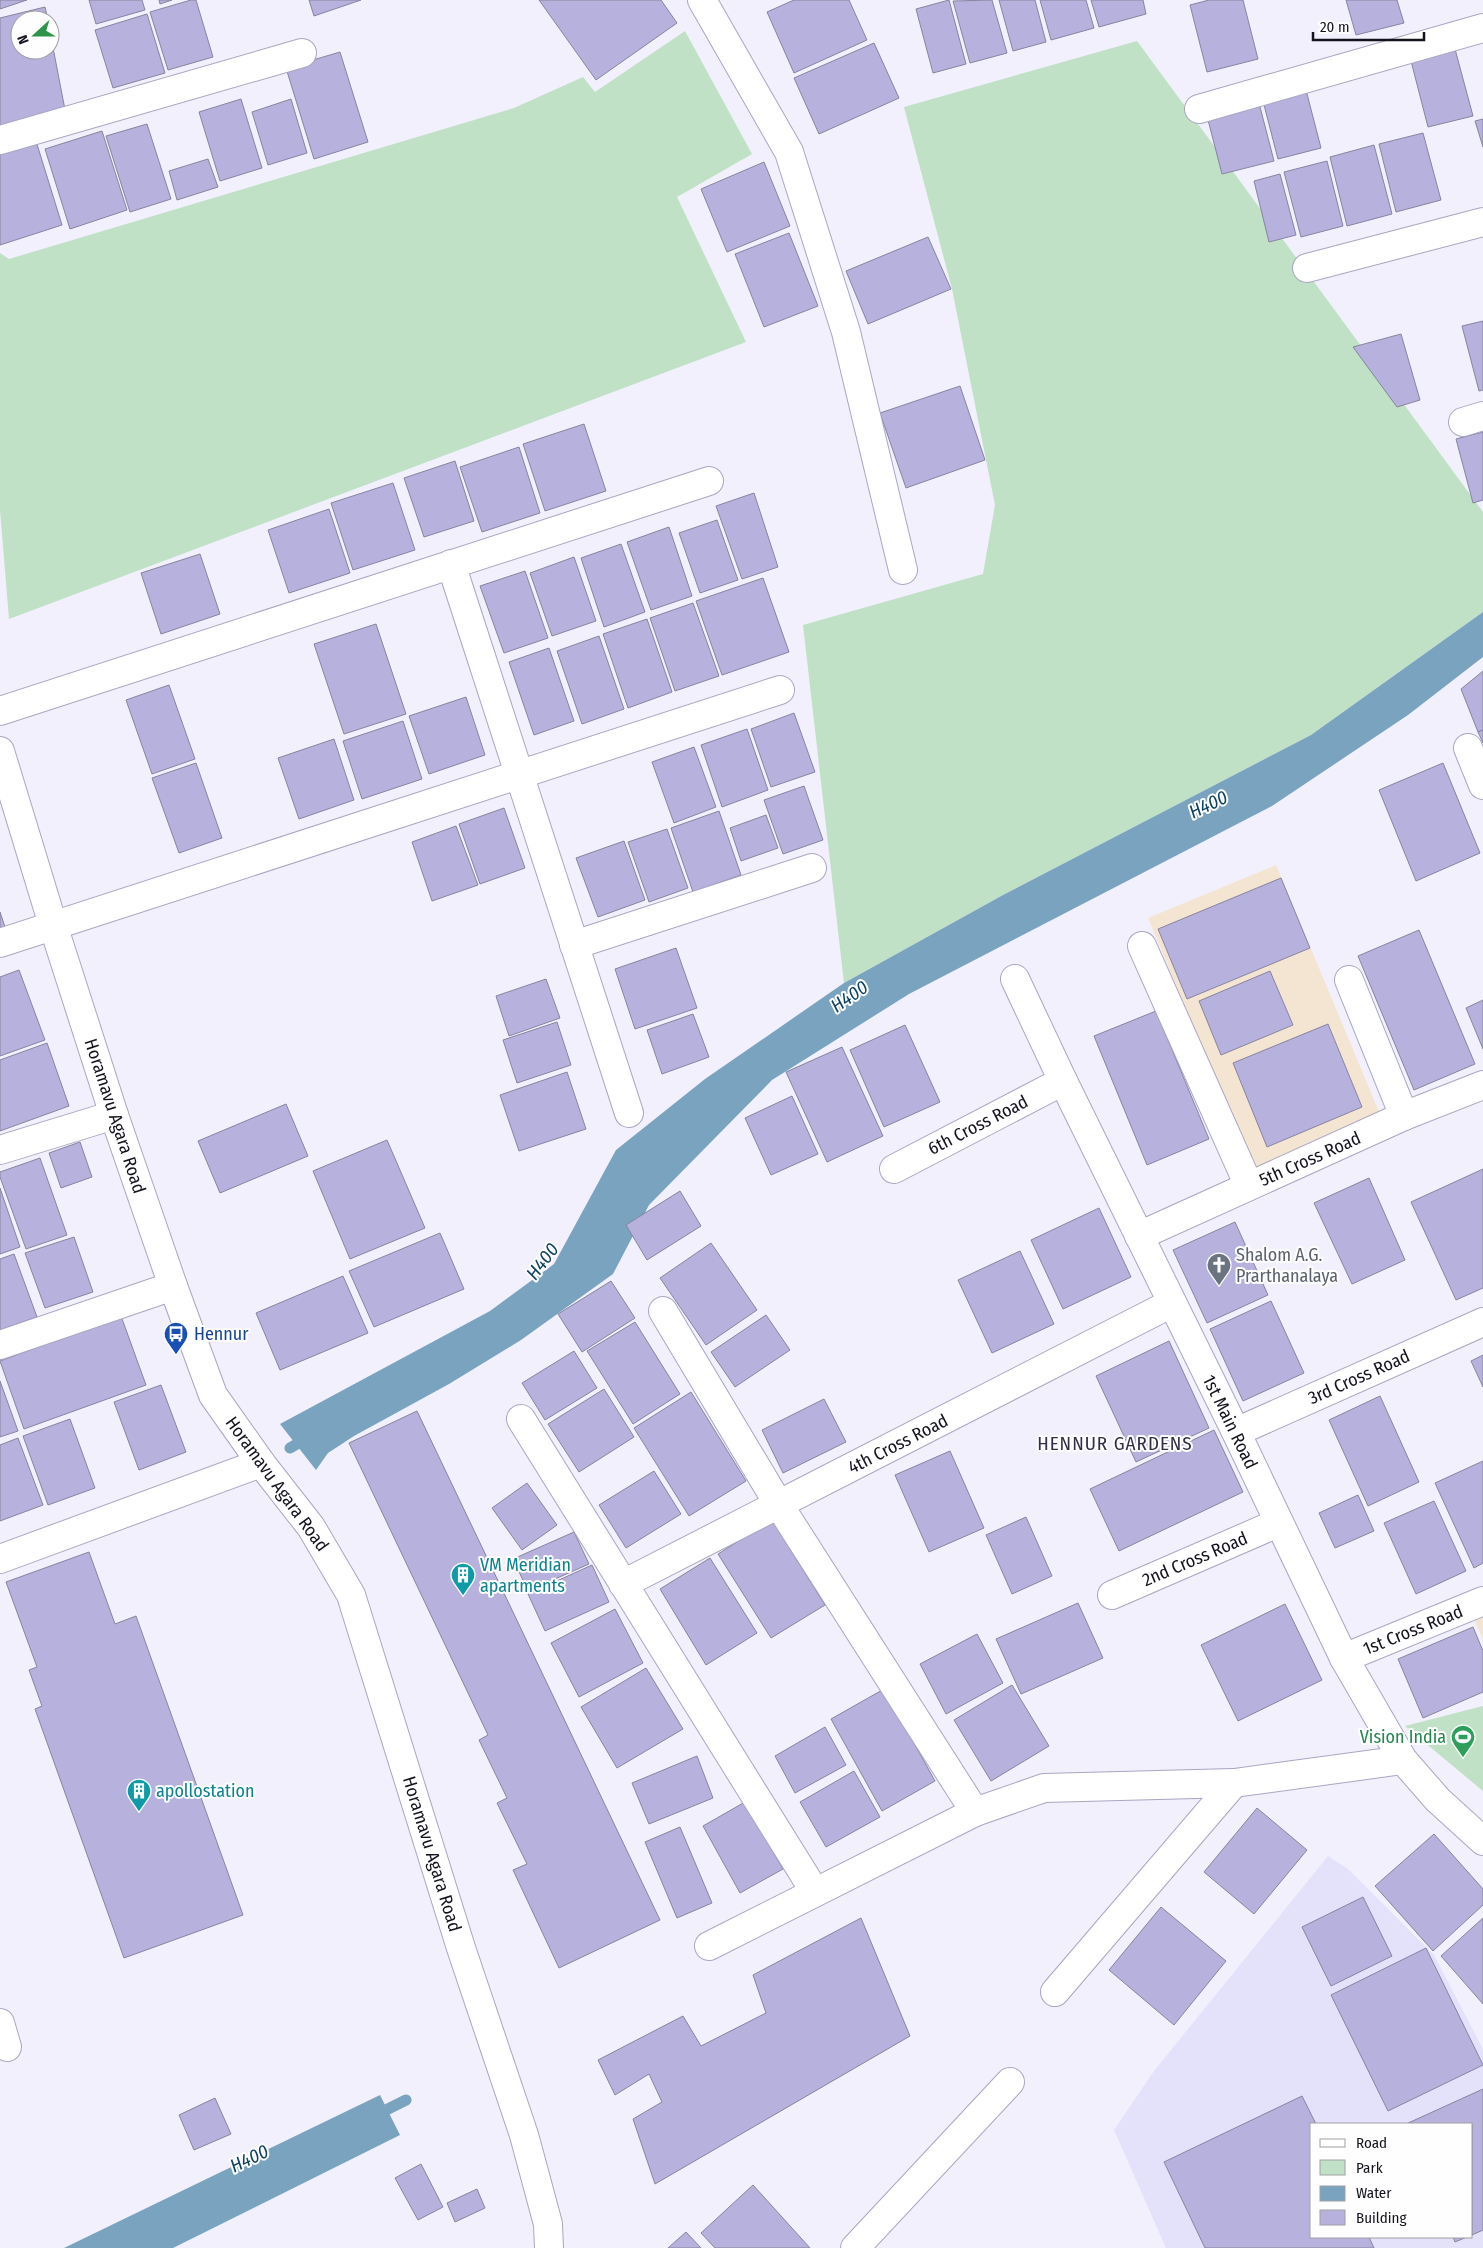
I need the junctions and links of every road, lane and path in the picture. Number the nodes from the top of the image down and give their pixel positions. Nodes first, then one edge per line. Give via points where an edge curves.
1 (706, 1) edge
2 (1483, 28) edge
3 (302, 53) dead end
4 (1199, 109) dead end
5 (0, 140) edge
6 (1483, 222) edge
7 (1307, 268) dead end
8 (709, 481) dead end
9 (451, 564) junction
10 (903, 570) dead end
11 (780, 690) dead end
12 (0, 711) edge
13 (1468, 748) dead end
14 (2, 764) edge
15 (519, 774) junction
16 (1483, 786) edge
17 (812, 868) dead end
18 (53, 925) junction
19 (0, 942) edge
20 (574, 945) junction
21 (1142, 946) dead end
22 (1015, 979) dead end
23 (1349, 980) dead end
24 (1063, 1081) junction
25 (1483, 1084) edge
26 (629, 1113) dead end
27 (114, 1115) junction
28 (1404, 1116) junction
29 (0, 1150) edge
30 (894, 1169) dead end
31 (1250, 1186) junction
32 (1139, 1236) junction
33 (173, 1286) junction
34 (1172, 1303) junction
35 (663, 1312) dead end
36 (1483, 1322) edge
37 (0, 1345) edge
38 (521, 1419) dead end
39 (1236, 1432) junction
40 (261, 1463) junction
41 (779, 1505) junction
42 (1278, 1523) junction
43 (0, 1559) edge
44 (623, 1584) junction
45 (1112, 1595) dead end
46 (1483, 1602) edge
47 (1344, 1658) junction
48 (1403, 1760) junction
49 (1234, 1783) junction
50 (975, 1812) junction
51 (1483, 1841) edge
52 (815, 1892) junction
53 (709, 1946) dead end
54 (1055, 1992) dead end
55 (1010, 2082) dead end
56 (549, 2248) edge
57 (855, 2248) edge

1 - 10 street via 790,152 846,332
2 - 4 street
3 - 5 street
6 - 7 street
8 - 9 street
9 - 12 street
9 - 15 street
11 - 15 street
13 - 16 street
14 - 18 street, Horamavu Agara Road
15 - 18 street
15 - 20 street
17 - 20 street
18 - 19 street
18 - 27 street, Horamavu Agara Road
20 - 26 street
21 - 31 street
22 - 24 street, 1st Main Road
23 - 28 street
24 - 30 street, 6th Cross Road
24 - 32 street, 1st Main Road
25 - 28 street, 5th Cross Road
27 - 29 street
27 - 33 street, Horamavu Agara Road
28 - 31 street, 5th Cross Road
31 - 32 street, 5th Cross Road
32 - 34 street, 1st Main Road
33 - 37 street
33 - 40 street, Horamavu Agara Road via 213,1395
34 - 39 street, 1st Main Road
34 - 41 street, 4th Cross Road
35 - 41 street
36 - 39 street, 3rd Cross Road
38 - 44 street
39 - 42 street, 1st Main Road
40 - 43 street
40 - 56 street, Horamavu Agara Road via 311,1527 351,1595 461,1948 524,2135 548,2224
41 - 44 street, 4th Cross Road
41 - 50 street
42 - 45 street, 2nd Cross Road
42 - 47 street, 1st Main Road
44 - 52 street
46 - 47 street, 1st Cross Road
47 - 48 street, 1st Main Road
48 - 49 street
48 - 51 street, 1st Main Road via 1438,1800
49 - 50 street via 1044,1788
49 - 54 street
50 - 52 street
52 - 53 street
55 - 57 street

